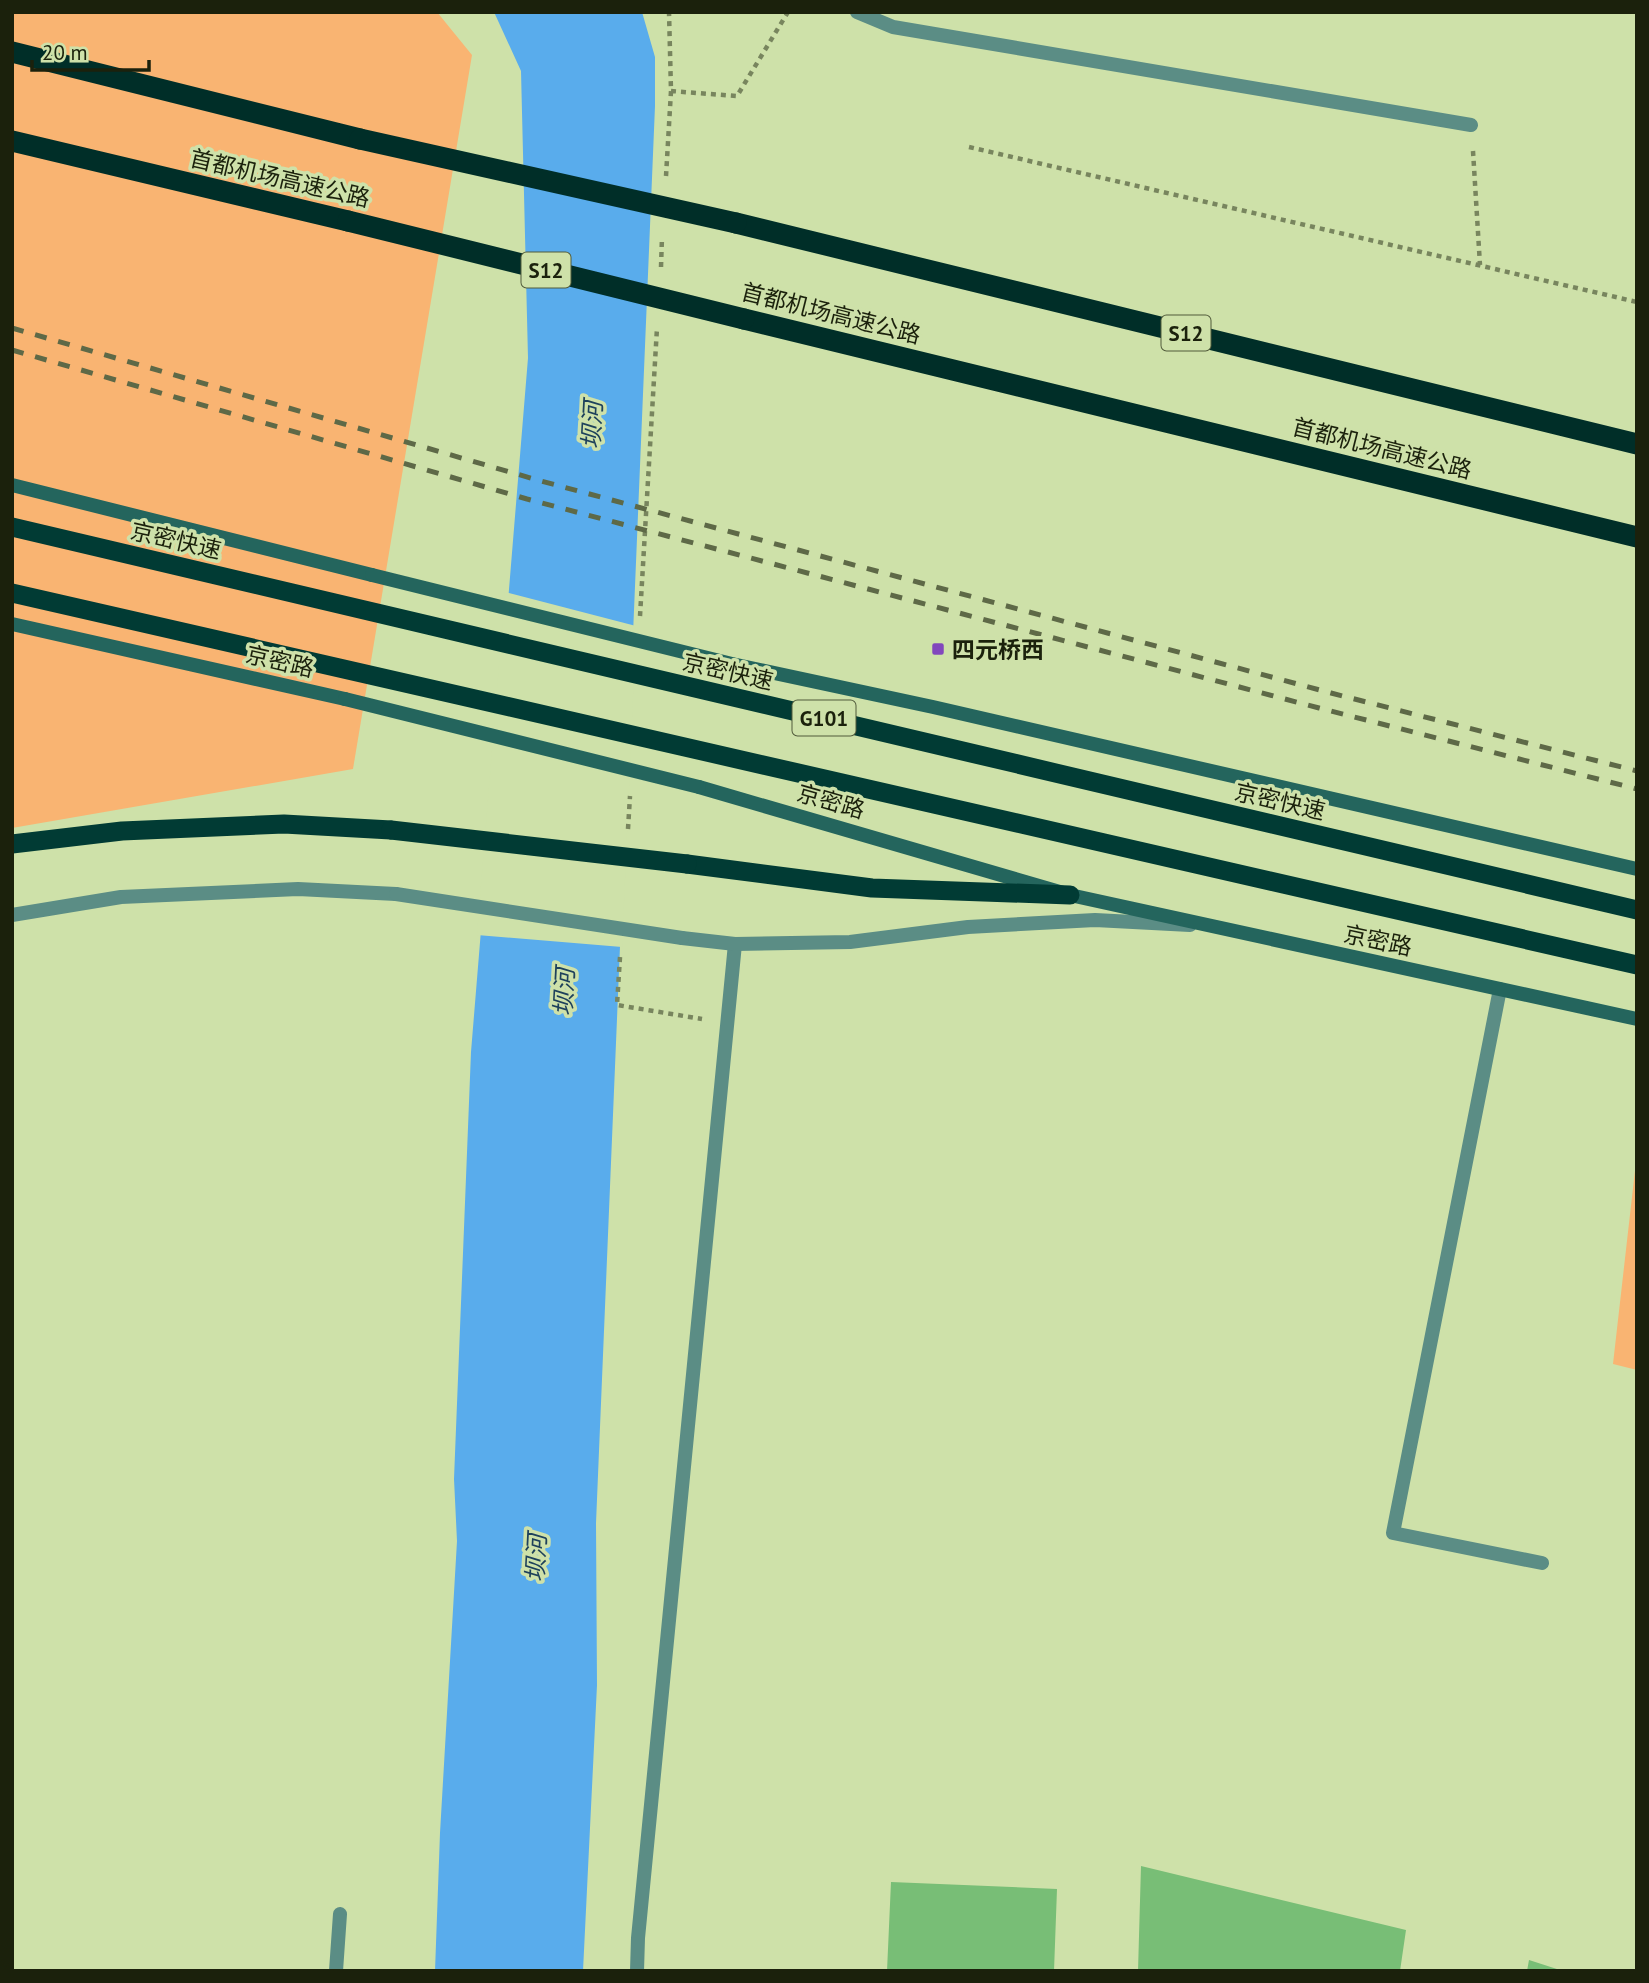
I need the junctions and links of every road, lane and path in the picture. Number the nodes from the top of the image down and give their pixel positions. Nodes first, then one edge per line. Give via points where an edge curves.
1 (669, 12) edge
2 (788, 12) edge
3 (857, 12) edge
4 (12, 52) edge
5 (671, 91) junction
6 (1471, 124) joint
7 (12, 141) edge
8 (969, 147) dead end
9 (665, 188) dead end
10 (663, 229) dead end
11 (1480, 265) junction
12 (660, 271) dead end
13 (1637, 302) edge
14 (657, 326) dead end
15 (1637, 444) edge
16 (12, 485) edge
17 (12, 527) edge
18 (1637, 537) edge
19 (12, 593) edge
20 (640, 617) dead end
21 (12, 624) edge
22 (630, 784) dead end
23 (627, 839) dead end
24 (12, 844) edge
25 (1637, 869) edge
26 (1070, 895) junction
27 (1637, 910) edge
28 (12, 915) edge
29 (1203, 926) junction
30 (735, 944) junction
31 (621, 950) dead end
32 (1637, 965) edge
33 (1500, 989) junction
34 (1637, 1019) edge
35 (727, 1023) junction
36 (1542, 1563) dead end
37 (340, 1914) dead end
38 (336, 1971) edge
39 (637, 1971) edge

1 - 5 path
2 - 5 path via 737,96
3 - 6 street via 893,27
4 - 15 highway, S12, bridge via 360,139 736,223
5 - 9 path
6 - 11 path
7 - 18 highway, 首都机场高速公路 / S12, bridge
8 - 11 path
10 - 12 path
11 - 13 path
14 - 20 path
16 - 25 main road, bridge via 732,664
17 - 27 highway, 京密快速 / G101, bridge
19 - 32 highway, bridge
21 - 26 main road, 京密路, bridge via 345,699 699,787
22 - 23 path
24 - 26 highway, bridge via 122,831 284,824 391,830 872,888
26 - 29 main road, 京密路
28 - 30 street, bridge via 121,897 298,889 396,894
29 - 30 street via 1095,920 968,927 850,942
29 - 33 main road, 京密路
30 - 35 street
31 - 35 path via 617,1005
33 - 34 main road, 京密路
33 - 36 street via 1393,1533
35 - 39 street
37 - 38 street

